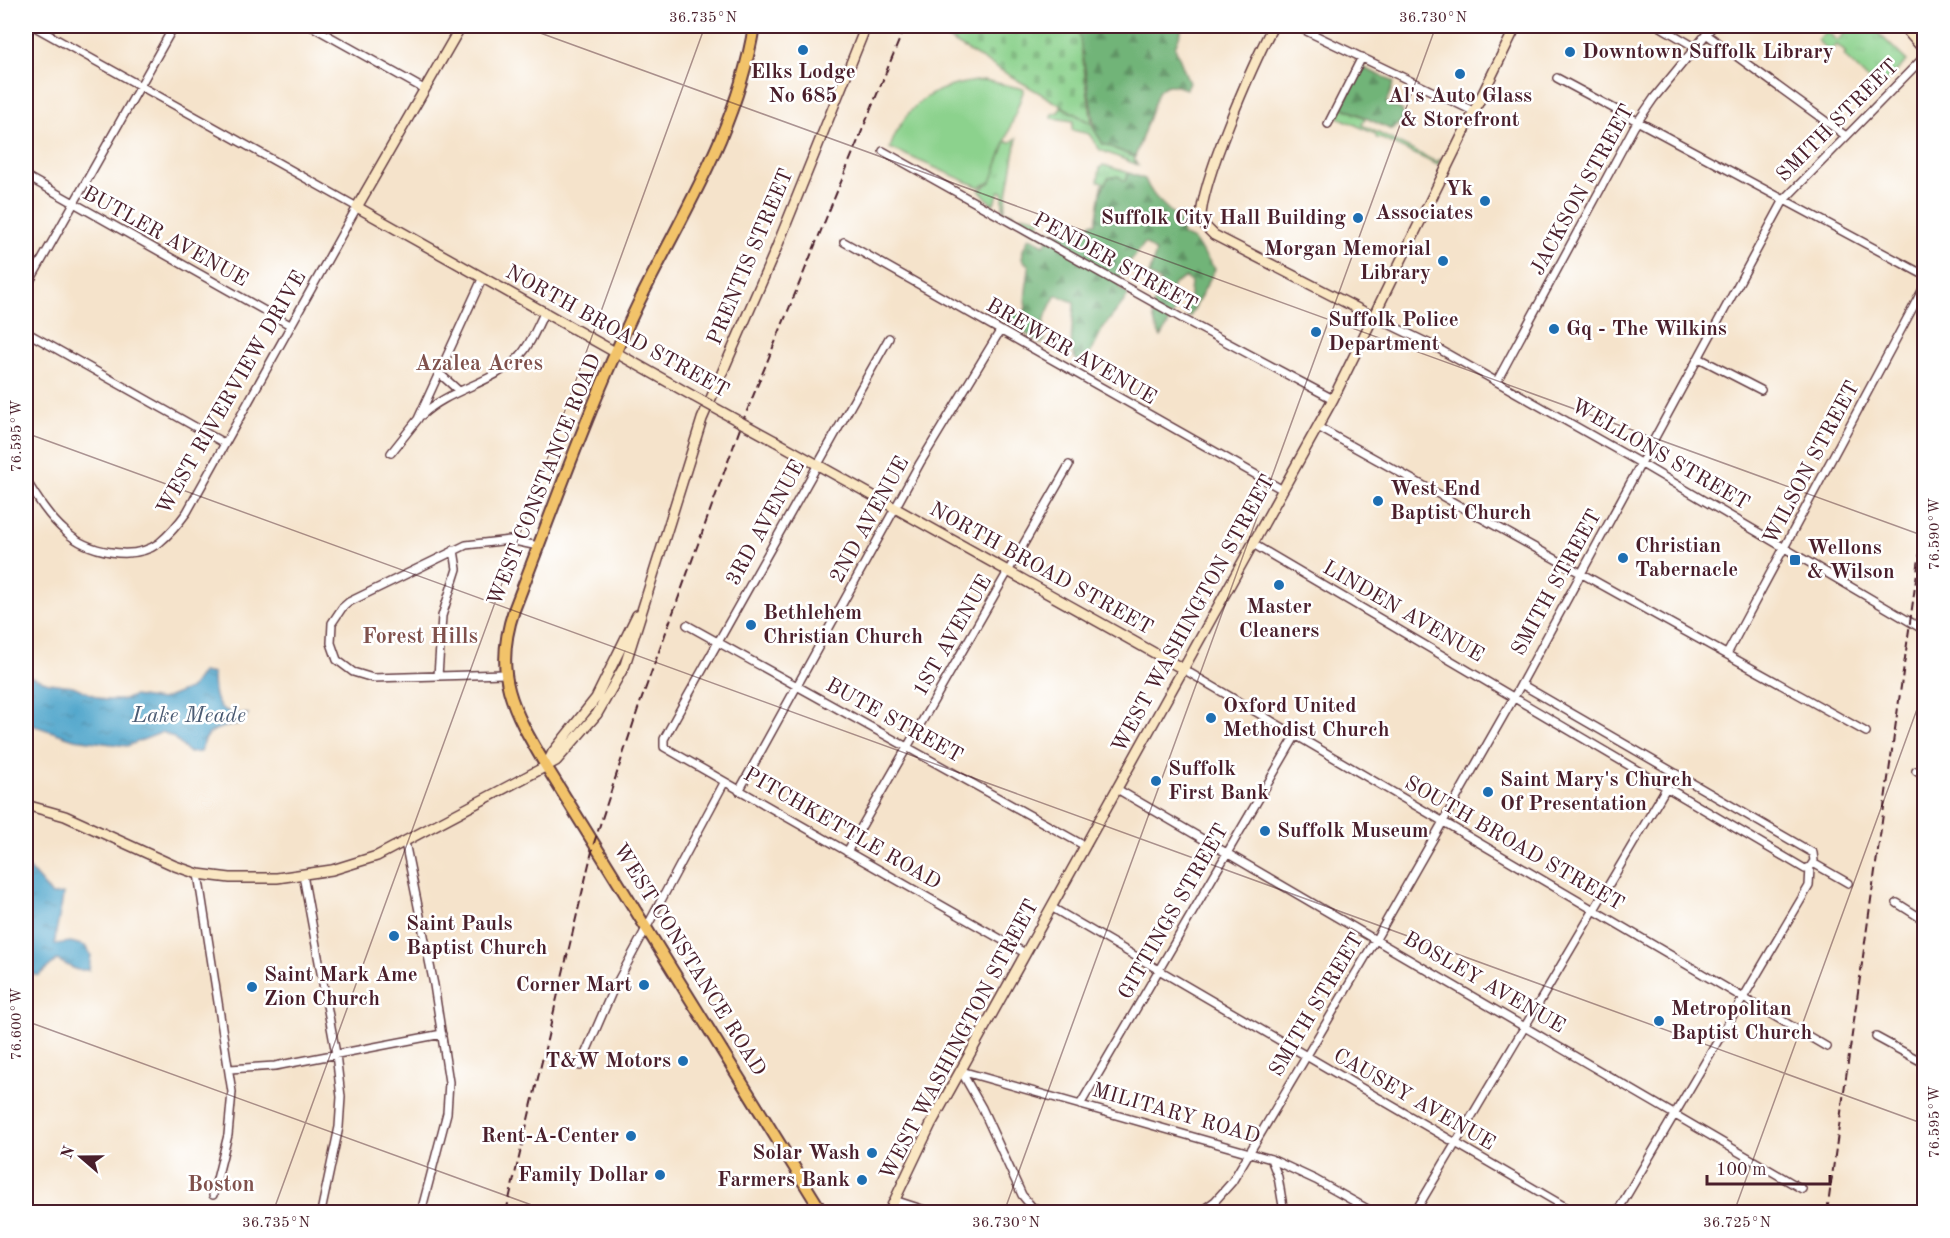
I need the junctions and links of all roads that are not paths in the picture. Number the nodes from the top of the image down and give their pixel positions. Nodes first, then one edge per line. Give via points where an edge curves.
1 (33, 26) edge
2 (174, 26) edge
3 (311, 26) edge
4 (460, 26) edge
5 (753, 26) edge
6 (866, 26) edge
7 (1274, 26) edge
8 (1296, 26) edge
9 (1516, 26) edge
10 (1659, 26) edge
11 (1713, 26) edge
12 (1903, 26) edge
13 (1706, 34) junction
14 (1695, 47) junction
15 (1924, 50) edge
16 (1362, 57) junction
17 (1924, 57) edge
18 (1557, 78) dead end
19 (140, 85) junction
20 (424, 89) junction
21 (1473, 111) junction
22 (1637, 122) junction
23 (1328, 124) dead end
24 (1846, 136) junction
25 (883, 151) dead end
26 (26, 176) edge
27 (1784, 200) junction
28 (72, 204) junction
29 (357, 207) junction
30 (844, 242) dead end
31 (1924, 275) edge
32 (483, 277) junction
33 (1924, 287) edge
34 (26, 288) edge
35 (545, 311) junction
36 (1374, 317) junction
37 (290, 325) junction
38 (1000, 331) junction
39 (26, 333) edge
40 (889, 338) dead end
41 (617, 352) junction
42 (1699, 358) junction
43 (439, 374) junction
44 (1497, 381) junction
45 (1761, 390) dead end
46 (459, 391) junction
47 (1333, 399) junction
48 (418, 419) junction
49 (1318, 427) junction
50 (224, 442) junction
51 (392, 453) dead end
52 (1642, 463) junction
53 (818, 464) junction
54 (1068, 465) dead end
55 (26, 480) edge
56 (1283, 490) junction
57 (896, 508) junction
58 (1253, 544) junction
59 (538, 546) junction
60 (1785, 547) junction
61 (454, 550) junction
62 (1008, 572) junction
63 (1581, 573) junction
64 (687, 625) dead end
65 (1924, 630) edge
66 (718, 643) junction
67 (1727, 654) junction
68 (1183, 669) junction
69 (504, 674) junction
70 (438, 676) junction
71 (1521, 684) junction
72 (797, 686) junction
73 (1513, 699) junction
74 (672, 724) joint
75 (1866, 732) dead end
76 (1296, 735) junction
77 (908, 748) junction
78 (546, 766) junction
79 (1916, 771) dead end
80 (1675, 773) junction
81 (1924, 776) edge
82 (724, 783) junction
83 (1666, 788) junction
84 (1117, 789) junction
85 (738, 791) junction
86 (26, 805) edge
87 (1443, 822) junction
88 (405, 842) junction
89 (1085, 846) junction
90 (847, 852) junction
91 (1228, 853) junction
92 (1812, 865) junction
93 (198, 874) junction
94 (303, 875) junction
95 (1848, 883) dead end
96 (1897, 903) dead end
97 (1051, 907) junction
98 (1594, 910) junction
99 (1924, 920) edge
100 (647, 928) junction
101 (1376, 939) junction
102 (1025, 953) junction
103 (1159, 970) junction
104 (1743, 998) junction
105 (1526, 1026) junction
106 (442, 1034) junction
107 (1876, 1037) dead end
108 (1827, 1047) dead end
109 (336, 1054) junction
110 (1306, 1056) junction
111 (1924, 1063) edge
112 (580, 1066) dead end
113 (230, 1069) junction
114 (961, 1071) junction
115 (1080, 1105) junction
116 (1675, 1114) junction
117 (1456, 1143) junction
118 (1250, 1152) junction
119 (1271, 1159) junction
120 (1802, 1189) dead end
121 (213, 1195) dead end
122 (894, 1200) junction
123 (1030, 1205) junction
124 (321, 1212) edge
125 (422, 1212) edge
126 (822, 1212) edge
127 (889, 1212) edge
128 (932, 1212) edge
129 (1022, 1212) edge
130 (1048, 1212) edge
131 (1200, 1212) edge
132 (1284, 1212) edge
133 (1373, 1212) edge
134 (1415, 1212) edge
135 (1574, 1212) edge
136 (1617, 1212) edge

1 - 19 street, NORTH BROAD STREET
2 - 19 street
3 - 20 street
4 - 20 street
5 - 41 main road, WEST CONSTANCE ROAD via 727,127
6 - 78 street, PRENTIS STREET via 712,394 641,606 634,641 612,691 579,737
7 - 36 street via 1222,145 1201,222 1214,235
8 - 16 street
9 - 21 street, WEST WASHINGTON STREET
10 - 14 street
11 - 13 street, JACKSON STREET
12 - 15 street
13 - 14 street, JACKSON STREET
13 - 24 street
14 - 22 street, JACKSON STREET
16 - 21 street
16 - 23 street
17 - 24 street, SMITH STREET
18 - 22 street
19 - 28 street
19 - 29 street, NORTH BROAD STREET
20 - 29 street
21 - 36 street, WEST WASHINGTON STREET
22 - 27 street
22 - 44 street, JACKSON STREET
24 - 27 street, SMITH STREET
25 - 47 street, PENDER STREET
26 - 28 street, BUTLER AVENUE
27 - 31 street
27 - 42 street, SMITH STREET
28 - 34 street
28 - 37 street, BUTLER AVENUE
29 - 32 street, NORTH BROAD STREET
29 - 37 street, WEST RIVERVIEW DRIVE
30 - 38 street, BREWER AVENUE
32 - 35 street, NORTH BROAD STREET
32 - 43 street
33 - 60 street, WILSON STREET
35 - 41 street, NORTH BROAD STREET
35 - 46 street via 528,346 512,363
36 - 44 street, WELLONS STREET
36 - 47 street, WEST WASHINGTON STREET
37 - 50 street, WEST RIVERVIEW DRIVE
38 - 56 street, BREWER AVENUE
38 - 57 street, 2ND AVENUE
39 - 50 street
40 - 53 street, 3RD AVENUE
41 - 53 street, NORTH BROAD STREET, bridge
41 - 59 main road, WEST CONSTANCE ROAD
42 - 45 street
42 - 52 street, SMITH STREET
43 - 46 street
43 - 48 street
44 - 52 street, WELLONS STREET
46 - 48 street
47 - 49 street, WEST WASHINGTON STREET
48 - 51 street
49 - 56 street, WEST WASHINGTON STREET
49 - 63 street
50 - 55 street, WEST RIVERVIEW DRIVE via 178,524 158,544 138,551 104,551 77,540 51,516
52 - 60 street, WELLONS STREET
52 - 63 street, SMITH STREET
53 - 57 street, NORTH BROAD STREET
53 - 66 street, 3RD AVENUE
54 - 62 street, 1ST AVENUE
56 - 58 street, WEST WASHINGTON STREET
57 - 62 street, NORTH BROAD STREET
57 - 72 street, 2ND AVENUE
58 - 68 street, WEST WASHINGTON STREET
58 - 73 street, LINDEN AVENUE via 1506,691
59 - 61 street via 495,540
59 - 69 main road, WEST CONSTANCE ROAD via 508,626
60 - 65 street, WELLONS STREET
60 - 67 street, WILSON STREET
61 - 70 street via 457,569 442,616
61 - 70 street via 349,602 336,615 330,634 337,660 363,676
62 - 68 street, NORTH BROAD STREET
62 - 77 street, 1ST AVENUE
63 - 67 street
63 - 71 street, SMITH STREET
64 - 66 street, BUTE STREET
66 - 72 street, BUTE STREET
66 - 74 street, 3RD AVENUE
67 - 75 street
68 - 76 street, SOUTH BROAD STREET
68 - 84 street, WEST WASHINGTON STREET
69 - 70 street
69 - 78 main road, WEST CONSTANCE ROAD via 518,717
71 - 73 street, SMITH STREET
71 - 80 street, LINDEN AVENUE
72 - 77 street, BUTE STREET
72 - 85 street, 2ND AVENUE
73 - 83 street, LINDEN AVENUE
73 - 87 street, SMITH STREET
74 - 82 street, PITCHKETTLE ROAD via 663,743 667,750
76 - 87 street, SOUTH BROAD STREET
76 - 91 street, GITTINGS STREET
77 - 89 street, BUTE STREET
77 - 90 street, 1ST AVENUE
78 - 88 street
78 - 100 main road, WEST CONSTANCE ROAD
79 - 81 street
80 - 83 street
80 - 92 street, LINDEN AVENUE via 1813,853
82 - 85 street, PITCHKETTLE ROAD
82 - 100 street
83 - 92 street, LINDEN AVENUE via 1805,869
83 - 98 street
84 - 89 street, WEST WASHINGTON STREET
84 - 91 street, BOSLEY AVENUE
85 - 90 street, PITCHKETTLE ROAD
86 - 93 street via 65,816
87 - 98 street, SOUTH BROAD STREET
87 - 101 street, SMITH STREET
88 - 94 street via 353,865
88 - 106 street
89 - 97 street, WEST WASHINGTON STREET
90 - 102 street, PITCHKETTLE ROAD
91 - 101 street, BOSLEY AVENUE
91 - 103 street, GITTINGS STREET
92 - 95 street, LINDEN AVENUE
92 - 104 street via 1809,886
93 - 94 street via 230,878
93 - 113 street
94 - 109 street
96 - 99 street
97 - 102 street, WEST WASHINGTON STREET
97 - 103 street, CAUSEY AVENUE
98 - 104 street, SOUTH BROAD STREET
98 - 105 street
100 - 112 street via 612,992
100 - 126 main road, WEST CONSTANCE ROAD
101 - 105 street, BOSLEY AVENUE
101 - 110 street, SMITH STREET
102 - 114 street, WEST WASHINGTON STREET
103 - 110 street, CAUSEY AVENUE
103 - 115 street, GITTINGS STREET
104 - 108 street, SOUTH BROAD STREET
104 - 116 street
105 - 116 street, BOSLEY AVENUE
105 - 117 street
106 - 109 street
106 - 125 street via 449,1097
107 - 111 street
109 - 113 street via 275,1066
109 - 124 street via 341,1113
110 - 117 street, CAUSEY AVENUE
110 - 118 street, SMITH STREET
113 - 121 street via 231,1114
114 - 115 street, MILITARY ROAD
114 - 122 street, WEST WASHINGTON STREET
114 - 123 street
115 - 118 street, MILITARY ROAD
116 - 120 street, BOSLEY AVENUE
116 - 136 street
117 - 134 street
117 - 135 street, CAUSEY AVENUE
118 - 119 street, MILITARY ROAD
118 - 131 street, SMITH STREET via 1224,1192
119 - 132 street
119 - 133 street, MILITARY ROAD
122 - 127 street, WEST WASHINGTON STREET
122 - 128 street
123 - 129 street
123 - 130 street

